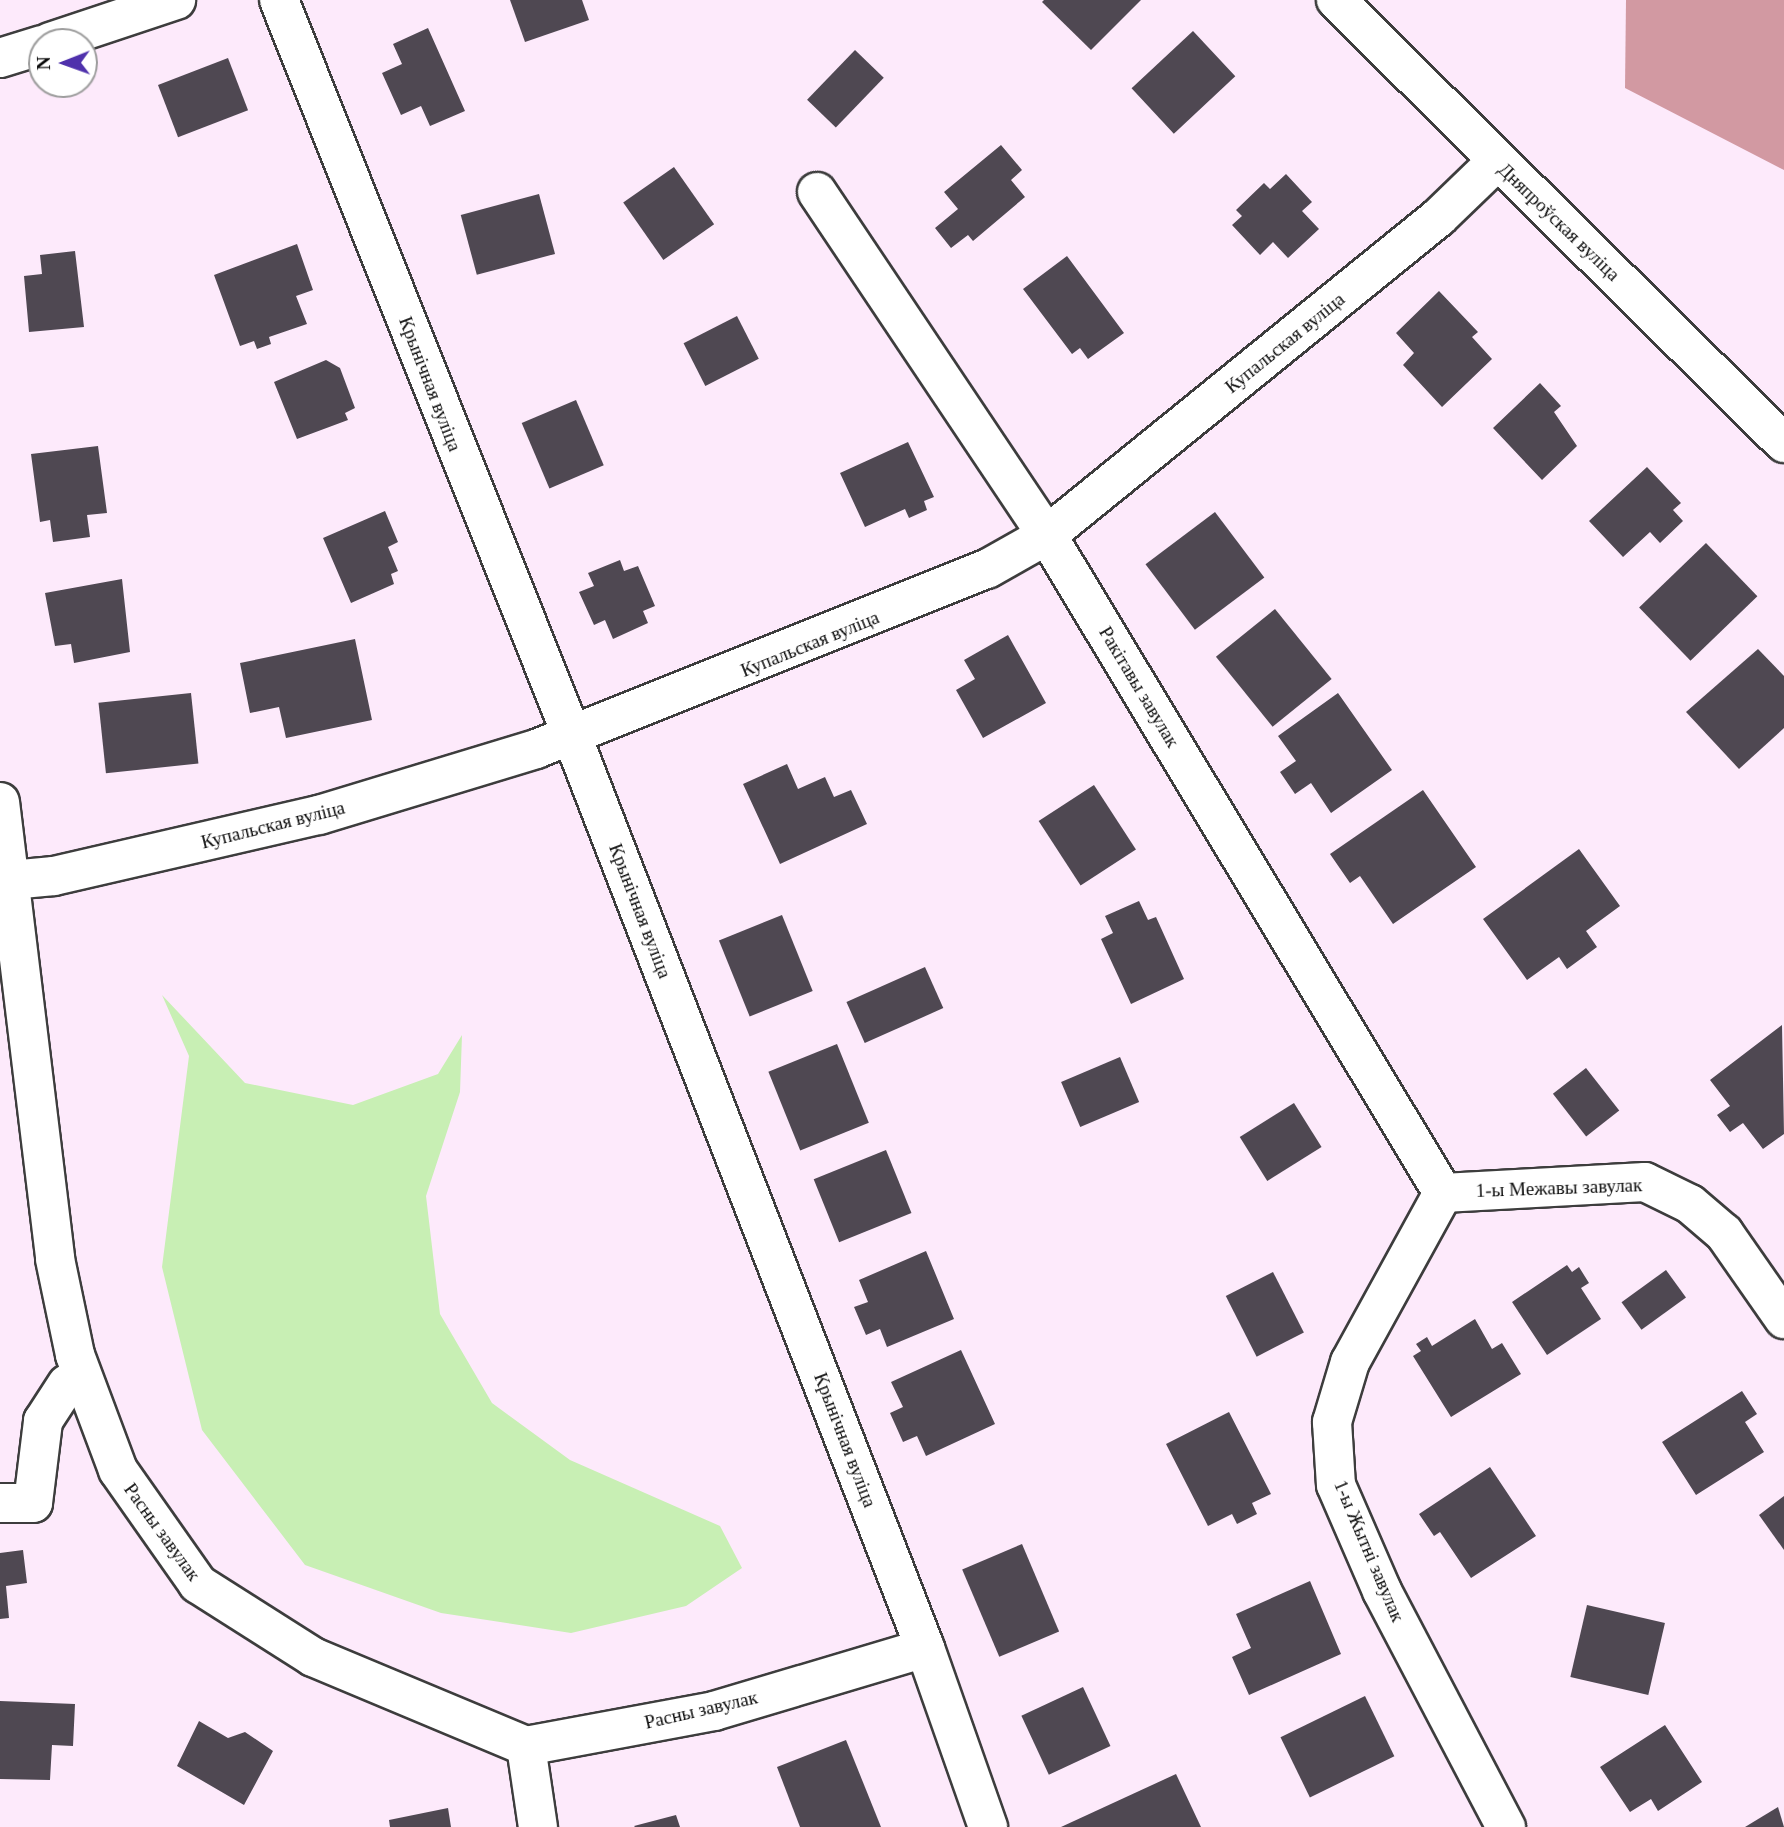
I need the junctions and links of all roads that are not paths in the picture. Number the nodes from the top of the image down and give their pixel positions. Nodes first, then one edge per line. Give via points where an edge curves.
1 (176, 0) edge
2 (279, 0) edge
3 (1336, 0) edge
4 (92, 28) edge
5 (28, 49) edge
6 (0, 58) edge
7 (1497, 161) junction
8 (817, 192) dead end
9 (1784, 443) edge
10 (1047, 535) junction
11 (572, 736) junction
12 (0, 802) edge
13 (5, 881) edge
14 (1443, 1193) junction
15 (1784, 1319) edge
16 (67, 1384) dead end
17 (0, 1503) edge
18 (925, 1648) junction
19 (526, 1746) junction
20 (538, 1827) edge
21 (988, 1827) edge
22 (1506, 1827) edge

1 - 4 street
2 - 11 street, Крынічная вуліца
3 - 7 street, Дняпроўская вуліца
5 - 6 street
7 - 9 street, Дняпроўская вуліца
7 - 10 street, Купальская вуліца via 1439,218
8 - 10 street, Ракітавы завулак
10 - 11 street, Купальская вуліца via 864,623
10 - 14 street, Ракітавы завулак
11 - 13 street, Купальская вуліца via 319,815 54,876
11 - 18 street, Крынічная вуліца
12 - 13 street, Расны завулак
13 - 19 street, Расны завулак via 55,1259 75,1355 118,1469 198,1584 313,1657
14 - 15 street, 1-ы Межавы завулак via 1646,1182 1690,1204 1724,1233
14 - 22 street, 1-ы Жытні завулак via 1350,1362 1332,1422 1336,1485 1382,1591
16 - 17 street via 43,1421 33,1503
18 - 19 street, Расны завулак via 715,1711
18 - 21 street, Крынічная вуліца
19 - 20 street

